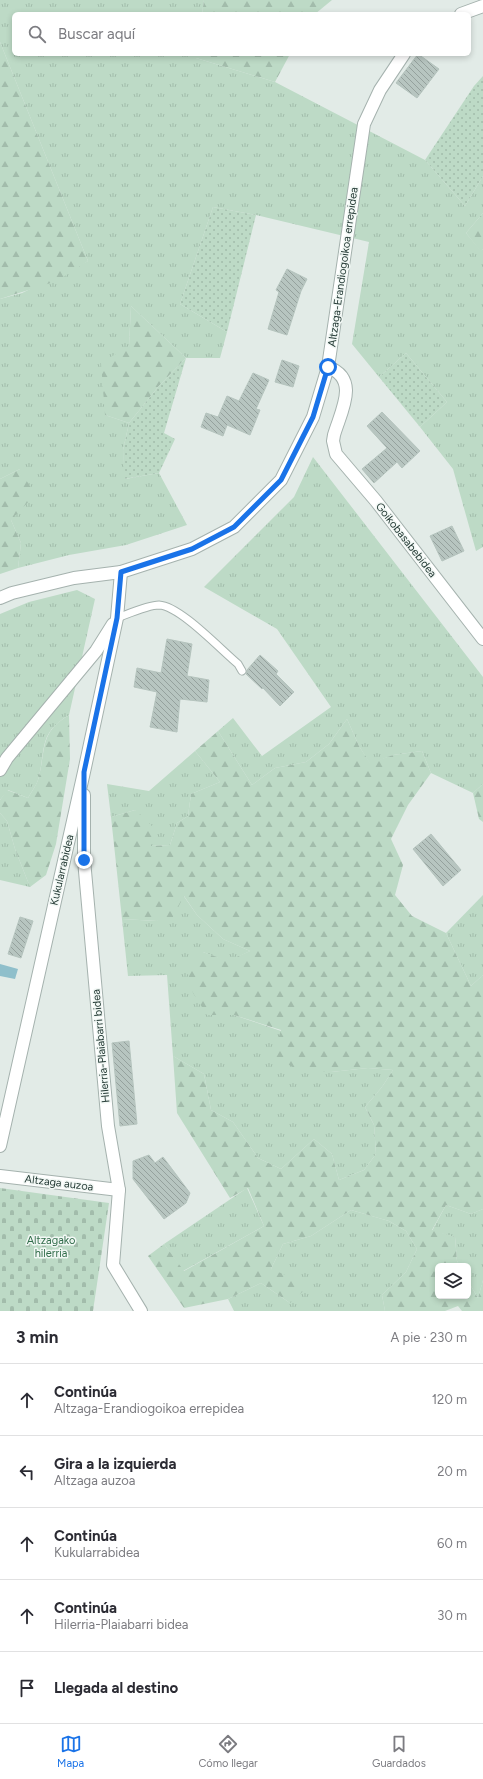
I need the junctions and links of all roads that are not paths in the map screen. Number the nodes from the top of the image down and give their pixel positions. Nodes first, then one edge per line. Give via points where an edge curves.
1 (483, 6) edge
2 (466, 12) edge
3 (403, 56) edge
4 (328, 367) junction
5 (121, 572) junction
6 (0, 598) edge
7 (117, 618) junction
8 (483, 639) edge
9 (242, 671) dead end
10 (0, 770) edge
11 (84, 772) junction
12 (0, 1146) edge
13 (0, 1176) edge
14 (119, 1190) junction
15 (141, 1311) edge

1 - 2 street
3 - 4 street, Altzaga-Erandiogoikoa errepidea via 380,90 364,124
4 - 5 street, Altzaga-Erandiogoikoa errepidea via 313,417 281,480 266,496 234,527 192,549
4 - 8 street, Goikobasabebidea via 342,376 347,388 333,441 336,454 376,501
5 - 6 street, Altzaga-Erandiogoikoa errepidea via 74,578
5 - 7 street
7 - 9 lane via 157,605 168,607 190,622 238,664
7 - 10 street via 96,651
7 - 11 street, Kukularrabidea
11 - 12 street, Kukularrabidea
11 - 14 street, Hilerria-Plaiabarri bidea via 84,860 108,1126
13 - 14 street, Altzaga auzoa
14 - 15 street, Hilerria-Plaiabarri bidea via 113,1265

